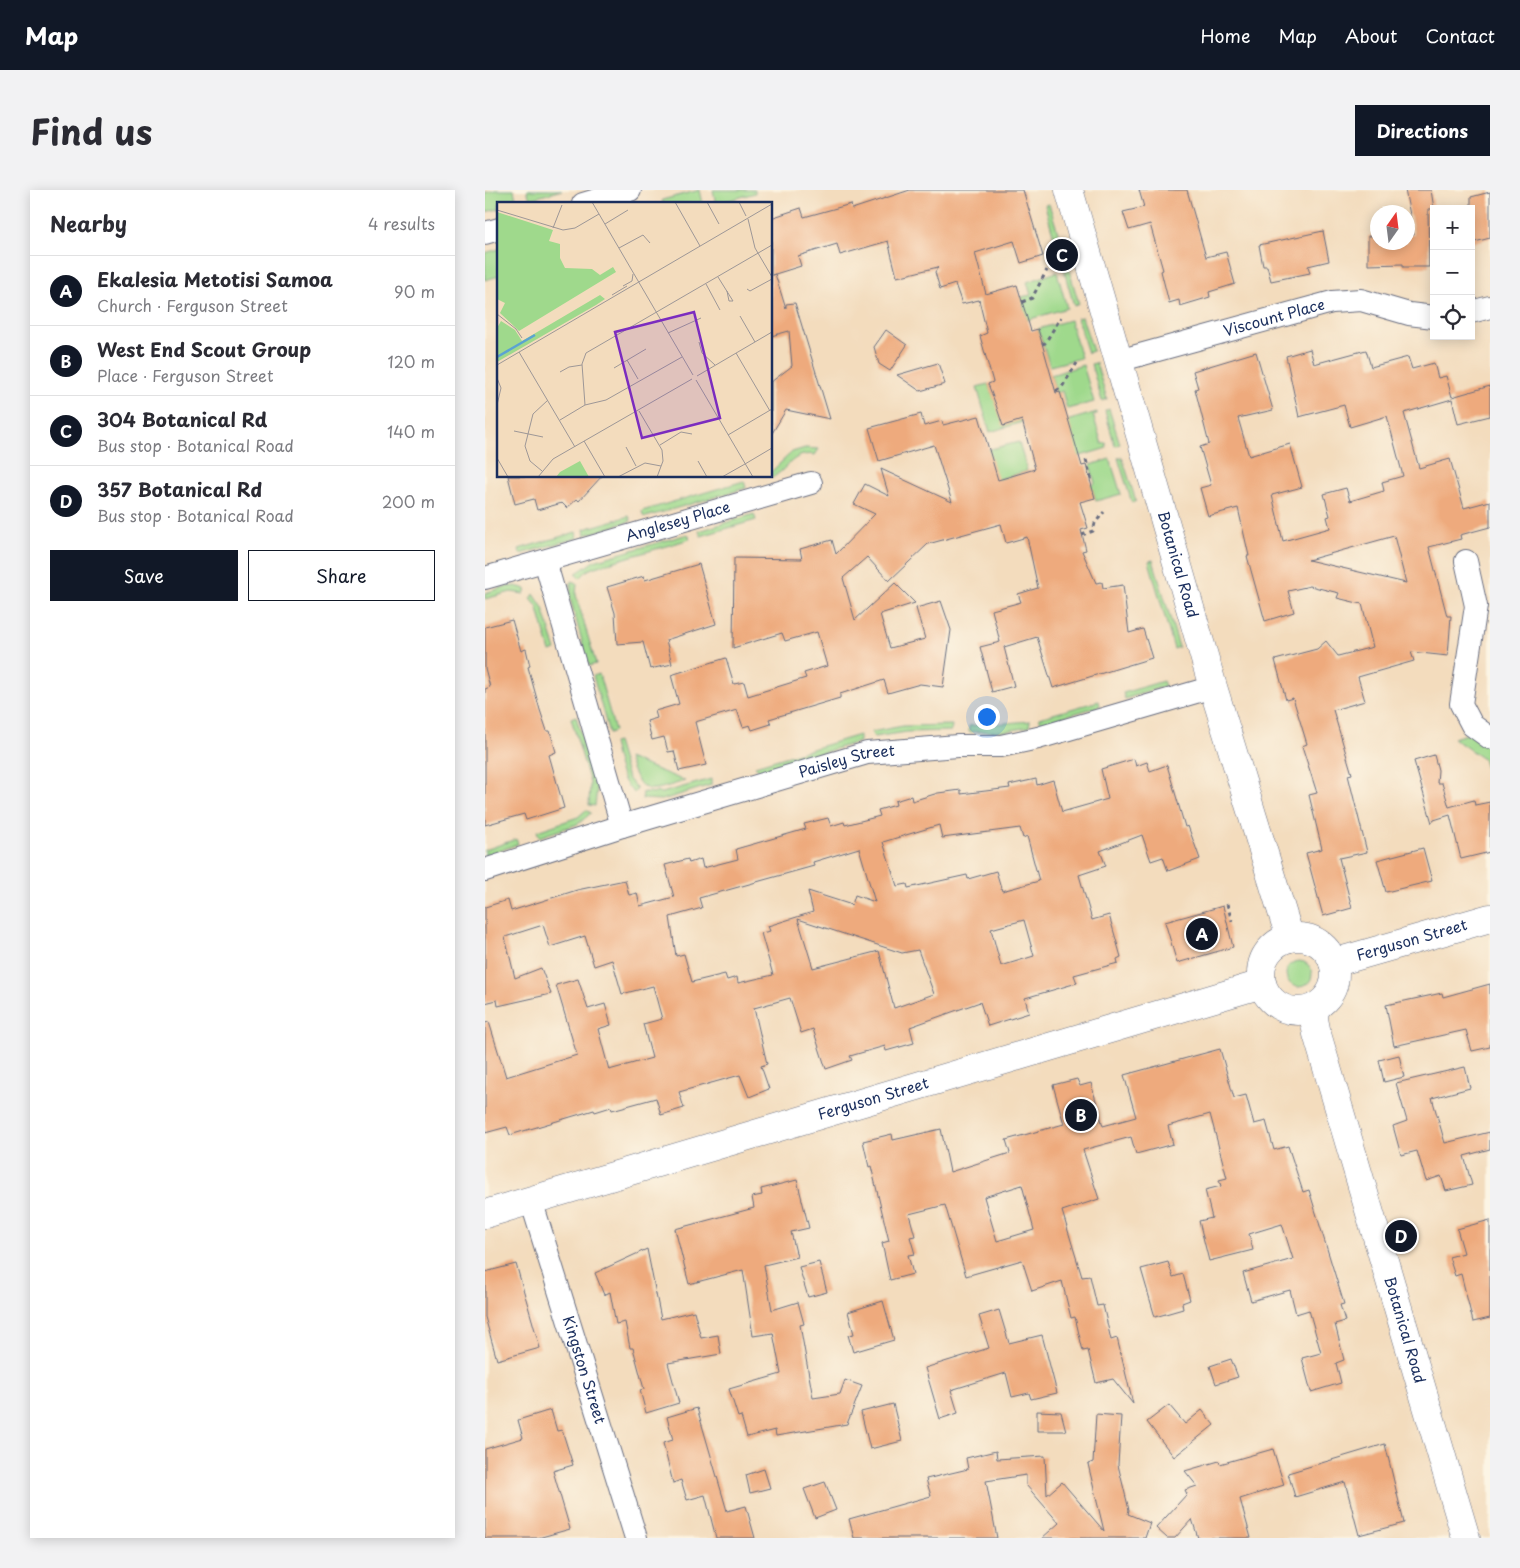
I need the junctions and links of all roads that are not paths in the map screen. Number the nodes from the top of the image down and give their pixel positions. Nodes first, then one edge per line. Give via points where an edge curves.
1 (630, 190) edge
2 (1069, 190) edge
3 (590, 202) edge
4 (1490, 306) edge
5 (1475, 311) edge
6 (1430, 317) edge
7 (1118, 361) junction
8 (811, 482) dead end
9 (545, 561) junction
10 (1466, 561) dead end
11 (485, 578) edge
12 (1213, 687) junction
13 (1490, 738) edge
14 (622, 826) junction
15 (485, 870) edge
16 (1490, 918) edge
17 (1290, 938) junction
18 (1333, 963) junction
19 (1262, 984) junction
20 (1315, 1007) junction
21 (531, 1200) junction
22 (485, 1214) edge
23 (636, 1538) edge
24 (1466, 1538) edge

1 - 3 street
2 - 7 main road, Botanical Road
4 - 5 street
6 - 7 street, Viscount Place via 1361,300 1332,302
7 - 12 main road, Botanical Road
8 - 9 street, Anglesey Place
9 - 11 street, Anglesey Place
9 - 14 street
10 - 13 street via 1476,606 1461,704 1472,726
12 - 14 street, Paisley Street via 1033,740 1001,746 867,753
12 - 17 main road, Botanical Road
14 - 15 street, Paisley Street
16 - 18 main road, Ferguson Street
17 - 18 main road via 1311,940 1328,953
17 - 19 main road via 1272,947 1266,955
18 - 20 main road via 1332,988 1324,1001
19 - 20 main road via 1267,994 1283,1008 1299,1011
19 - 21 main road, Ferguson Street
20 - 24 main road, Botanical Road via 1317,1034
21 - 22 main road, Ferguson Street
21 - 23 street, Kingston Street

